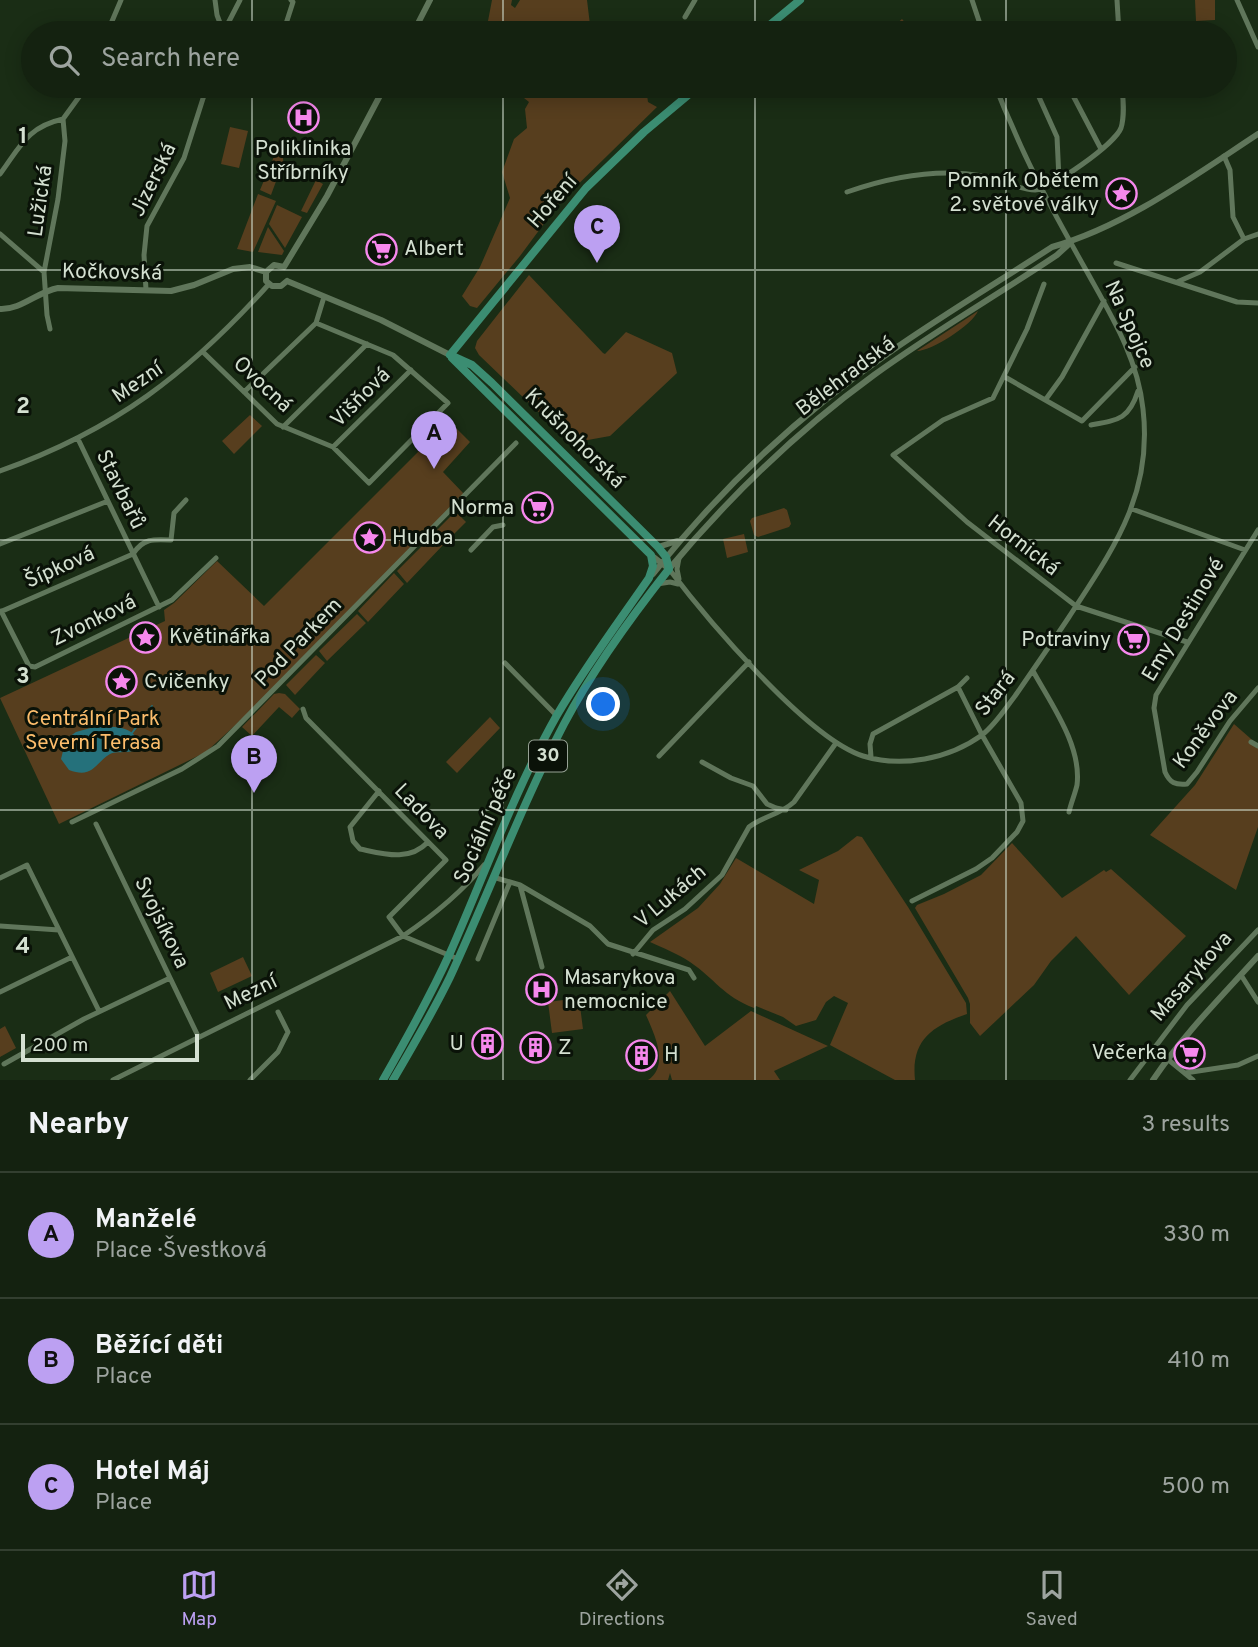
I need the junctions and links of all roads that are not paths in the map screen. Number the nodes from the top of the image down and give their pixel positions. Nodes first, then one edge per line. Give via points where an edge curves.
1 (121, 0) edge
2 (215, 0) edge
3 (240, 0) edge
4 (291, 0) edge
5 (430, 0) edge
6 (695, 0) edge
7 (800, 0) edge
8 (972, 0) edge
9 (1117, 0) edge
10 (1237, 0) edge
11 (685, 18) dead end
12 (112, 21) edge
13 (220, 21) edge
14 (229, 21) edge
15 (287, 21) edge
16 (419, 21) edge
17 (775, 21) edge
18 (979, 21) edge
19 (1118, 21) edge
20 (1258, 47) edge
21 (78, 98) edge
22 (203, 98) edge
23 (379, 98) edge
24 (685, 98) edge
25 (1001, 98) edge
26 (1039, 98) edge
27 (1074, 98) edge
28 (1122, 98) edge
29 (62, 119) junction
30 (1258, 134) edge
31 (1101, 149) junction
32 (1224, 156) junction
33 (0, 174) edge
34 (1059, 179) junction
35 (1042, 188) junction
36 (847, 192) dead end
37 (1258, 233) edge
38 (0, 234) edge
39 (1244, 239) junction
40 (1070, 243) junction
41 (1116, 263) dead end
42 (284, 267) junction
43 (44, 272) junction
44 (266, 272) junction
45 (286, 281) junction
46 (1177, 282) junction
47 (269, 284) junction
48 (1044, 284) dead end
49 (45, 290) junction
50 (146, 290) junction
51 (324, 297) junction
52 (1104, 302) junction
53 (1258, 303) edge
54 (0, 309) edge
55 (316, 323) junction
56 (50, 329) dead end
57 (367, 344) junction
58 (204, 353) junction
59 (450, 355) junction
60 (1135, 367) junction
61 (411, 370) junction
62 (1005, 377) junction
63 (1139, 388) junction
64 (244, 392) junction
65 (1046, 400) junction
66 (1091, 425) dead end
67 (283, 427) junction
68 (78, 439) junction
69 (516, 443) dead end
70 (333, 447) junction
71 (0, 471) edge
72 (186, 500) dead end
73 (108, 501) junction
74 (1132, 509) junction
75 (503, 525) dead end
76 (1258, 530) edge
77 (682, 539) junction
78 (0, 544) edge
79 (659, 547) junction
80 (471, 550) dead end
81 (1245, 550) junction
82 (133, 554) junction
83 (651, 555) junction
84 (679, 557) junction
85 (216, 558) dead end
86 (663, 561) junction
87 (669, 569) junction
88 (649, 578) junction
89 (657, 584) junction
90 (681, 585) junction
91 (1076, 606) junction
92 (159, 607) junction
93 (1, 612) edge
94 (1187, 642) junction
95 (749, 662) junction
96 (505, 663) dead end
97 (1033, 671) junction
98 (967, 678) dead end
99 (958, 687) junction
100 (1258, 688) edge
101 (303, 709) dead end
102 (557, 716) junction
103 (982, 735) junction
104 (836, 743) junction
105 (1251, 743) dead end
106 (1258, 746) edge
107 (659, 756) dead end
108 (871, 757) junction
109 (702, 762) dead end
110 (1177, 785) joint
111 (379, 791) junction
112 (786, 810) junction
113 (1069, 812) dead end
114 (72, 822) dead end
115 (96, 824) dead end
116 (428, 842) junction
117 (491, 858) junction
118 (493, 877) junction
119 (0, 878) edge
120 (510, 882) junction
121 (520, 885) junction
122 (912, 901) dead end
123 (0, 926) edge
124 (59, 930) junction
125 (1258, 930) edge
126 (404, 936) junction
127 (632, 954) junction
128 (1258, 956) edge
129 (72, 957) junction
130 (453, 958) junction
131 (478, 959) dead end
132 (541, 967) dead end
133 (1241, 975) junction
134 (170, 978) junction
135 (694, 978) dead end
136 (0, 992) edge
137 (1258, 1002) edge
138 (99, 1011) junction
139 (278, 1012) dead end
140 (198, 1036) junction
141 (1154, 1048) junction
142 (1258, 1056) edge
143 (1167, 1059) junction
144 (4, 1064) dead end
145 (1185, 1073) junction
146 (113, 1080) edge
147 (250, 1080) edge
148 (383, 1080) edge
149 (394, 1080) edge
150 (1130, 1080) edge
151 (1153, 1080) edge
152 (1193, 1080) edge

1 - 12 street
2 - 13 street
3 - 14 street
4 - 15 street
5 - 16 street
6 - 11 street
7 - 17 main road
8 - 18 street
9 - 19 street
10 - 20 street
21 - 29 street
22 - 50 street, Jizerská via 184,158 147,226
23 - 42 street
24 - 59 main road, Hoření via 586,188
25 - 35 street, Na Spojce
26 - 34 street via 1056,137
27 - 31 street
28 - 31 street via 1121,128
29 - 33 street via 32,131
29 - 43 street, Lužická via 65,141
30 - 32 street, Bělehradská
31 - 34 street
32 - 39 street via 1230,170 1233,217
32 - 40 street, Bělehradská
34 - 35 street
35 - 36 street via 1032,190 981,176 931,173 875,182
35 - 40 street, Na Spojce
37 - 39 street
38 - 43 street
39 - 46 street via 1200,272
40 - 52 street, Na Spojce
40 - 77 street, Bělehradská via 1052,247 843,386 759,457
40 - 84 street, Bělehradská via 821,416 740,490
41 - 46 street
42 - 44 street via 274,265
42 - 45 street
43 - 49 street, Lužická
44 - 47 street
44 - 50 street, Kočkovská via 250,267 233,269 175,291
45 - 47 street via 278,287
45 - 51 street, Krušnohorská
46 - 53 street via 1237,302
47 - 58 street, Mezní
48 - 62 street, Hornická
49 - 50 street, Kočkovská
49 - 54 street, Kočkovská via 14,308
49 - 56 street, Lužická
51 - 55 street
51 - 59 street, Krušnohorská
52 - 60 street, Na Spojce
52 - 65 street
55 - 57 street
55 - 64 street
57 - 61 street via 393,355
57 - 67 street
58 - 64 street, Ovocná
58 - 68 street, Mezní via 142,401
59 - 79 main road, Krušnohorská via 472,365 492,383
59 - 83 main road, Krušnohorská
60 - 63 street, Na Spojce
60 - 65 street via 1082,421
61 - 70 street, Višňová
61 - 70 street, Ovocná via 448,403 369,483
62 - 65 street
62 - 91 street, Hornická via 993,398 943,419 893,455 967,522
63 - 66 street via 1126,414
63 - 74 street, Na Spojce via 1144,452
64 - 67 street, Ovocná
67 - 70 street, Ovocná
68 - 71 street, Mezní
68 - 73 street, Stavbařů
69 - 114 street, Pod Parkem via 218,746 182,769
72 - 82 street, Stavbařů via 175,511 171,540 150,539
73 - 78 street
73 - 82 street, Stavbařů
74 - 81 street
74 - 91 street, Stará
75 - 80 street via 494,527
76 - 81 street
77 - 79 street, Bělehradská
77 - 86 street, Bělehradská
79 - 86 main road, Krušnohorská
81 - 94 street, Emy Destinové
82 - 92 street, Stavbařů
82 - 93 street, Šípková
83 - 86 street, Krušnohorská
83 - 88 main road
84 - 87 street, Bělehradská
84 - 90 street
85 - 92 street, Zvonková via 178,597
86 - 87 main road
86 - 88 street, Sociální péče / 30
87 - 89 main road, Sociální péče / 30
87 - 90 street, Stará
88 - 102 main road, Sociální péče / 30
89 - 90 street
89 - 118 main road, Sociální péče / 30 via 567,718
90 - 95 street, Stará
91 - 94 street, Hornická
91 - 97 street, Stará
92 - 93 street, Zvonková via 35,667 29,666
94 - 110 street, Emy Destinové via 1161,683 1154,708 1165,772
95 - 104 street, Stará
95 - 107 street
96 - 102 street
97 - 103 street, Stará
97 - 113 street via 1072,750 1077,782
98 - 99 street
99 - 103 street
99 - 108 street via 873,734
100 - 110 street, Koněvova via 1187,784
101 - 111 street, Ladova via 306,718
102 - 117 main road, Sociální péče / 30
103 - 108 street, Stará via 921,760
103 - 122 street via 1021,803 1023,821 992,858
104 - 108 street, Stará
104 - 112 street
105 - 106 street
109 - 112 street via 753,786 767,804
111 - 116 street, Ladova
111 - 116 street via 350,827 360,849 408,855
112 - 127 street, V Lukách via 749,827 722,875 685,909 653,930
115 - 134 street, Svojsíkova
116 - 126 street, Ladova via 446,860 388,917
117 - 126 street, Mezní via 440,912
117 - 130 main road, Sociální péče / 30
118 - 120 street
118 - 130 main road, Sociální péče / 30
119 - 124 street via 27,865
120 - 121 street
120 - 131 street
121 - 127 street via 590,926 607,944
121 - 132 street
123 - 124 street
124 - 129 street
125 - 141 street, Masarykova via 1187,1004
126 - 130 street
126 - 140 street, Mezní
127 - 135 street via 689,970
128 - 133 street, Masarykova
129 - 136 street
129 - 138 street
130 - 148 main road, Sociální péče / 30
130 - 149 main road, Sociální péče / 30 via 433,1010
133 - 137 street
133 - 143 street, Masarykova
134 - 138 street
134 - 140 street, Svojsíkova
138 - 144 street
139 - 147 street via 288,1032 278,1052
140 - 146 street, Mezní
141 - 143 street, Masarykova
141 - 150 street, Masarykova
142 - 145 street via 1238,1065
143 - 145 street
143 - 151 street, Masarykova
145 - 152 street

